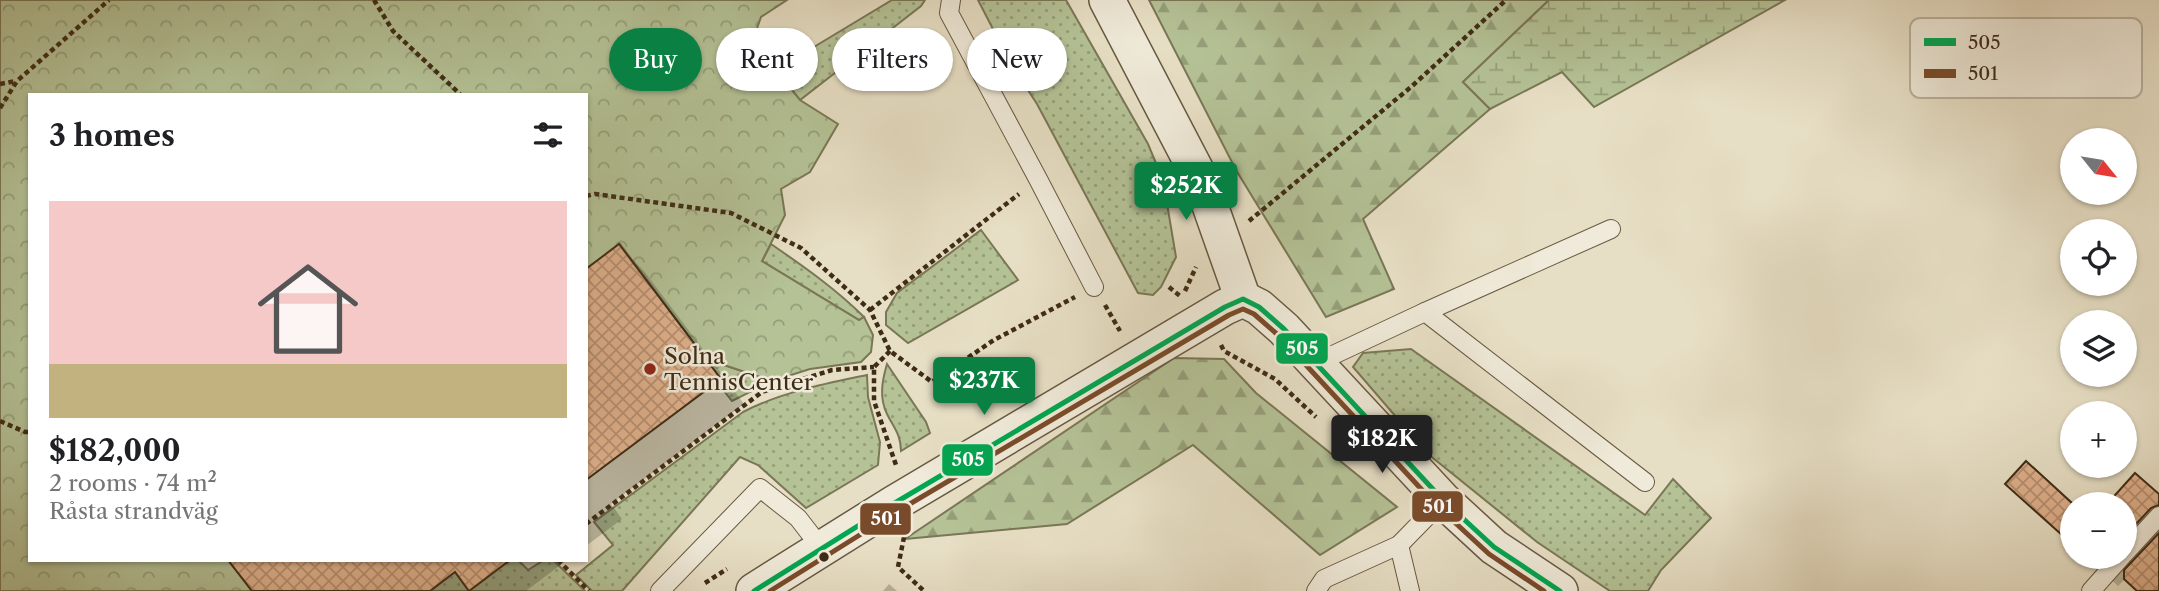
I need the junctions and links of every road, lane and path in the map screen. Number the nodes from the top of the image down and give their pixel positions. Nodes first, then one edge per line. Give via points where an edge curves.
1 (109, 0) edge
2 (374, 0) edge
3 (951, 0) edge
4 (1107, 0) edge
5 (1506, 0) edge
6 (17, 81) junction
7 (0, 84) edge
8 (459, 93) edge
9 (0, 108) edge
10 (1038, 179) junction
11 (588, 189) edge
12 (595, 194) junction
13 (588, 196) edge
14 (1250, 220) dead end
15 (1611, 229) dead end
16 (1198, 263) dead end
17 (1094, 287) junction
18 (1169, 287) dead end
19 (1243, 299) junction
20 (870, 310) junction
21 (1425, 312) junction
22 (1121, 332) dead end
23 (890, 351) junction
24 (1316, 363) junction
25 (874, 368) junction
26 (0, 421) edge
27 (28, 432) edge
28 (896, 465) dead end
29 (1645, 482) dead end
30 (1443, 500) junction
31 (2159, 516) edge
32 (588, 522) edge
33 (906, 529) dead end
34 (2137, 540) edge
35 (1399, 545) junction
36 (822, 549) junction
37 (560, 562) edge
38 (2111, 569) edge
39 (589, 591) edge
40 (660, 591) edge
41 (754, 591) edge
42 (923, 591) edge
43 (1315, 591) edge
44 (1410, 591) edge
45 (1560, 591) edge
46 (2091, 591) edge

1 - 6 path
2 - 8 path via 393,31
3 - 10 lane via 949,13
4 - 19 street via 1201,180
5 - 14 path via 1411,88
6 - 7 path
6 - 9 path
10 - 17 lane
10 - 20 path
11 - 12 path
12 - 13 path
12 - 20 path via 731,213 801,248
15 - 21 lane
16 - 18 path via 1182,297
17 - 22 path
17 - 23 path via 994,341 932,382
19 - 24 street via 1276,321
19 - 36 street
20 - 23 path
21 - 24 lane
21 - 29 lane
23 - 25 path
24 - 30 street
25 - 28 path via 874,401
25 - 32 path via 832,370 762,392
26 - 27 path
30 - 35 lane
30 - 45 street via 1494,547
31 - 34 lane
33 - 42 path via 898,567
35 - 43 lane via 1324,579
35 - 44 lane
36 - 40 lane via 798,518 760,488
36 - 41 street
37 - 39 path
38 - 46 lane

